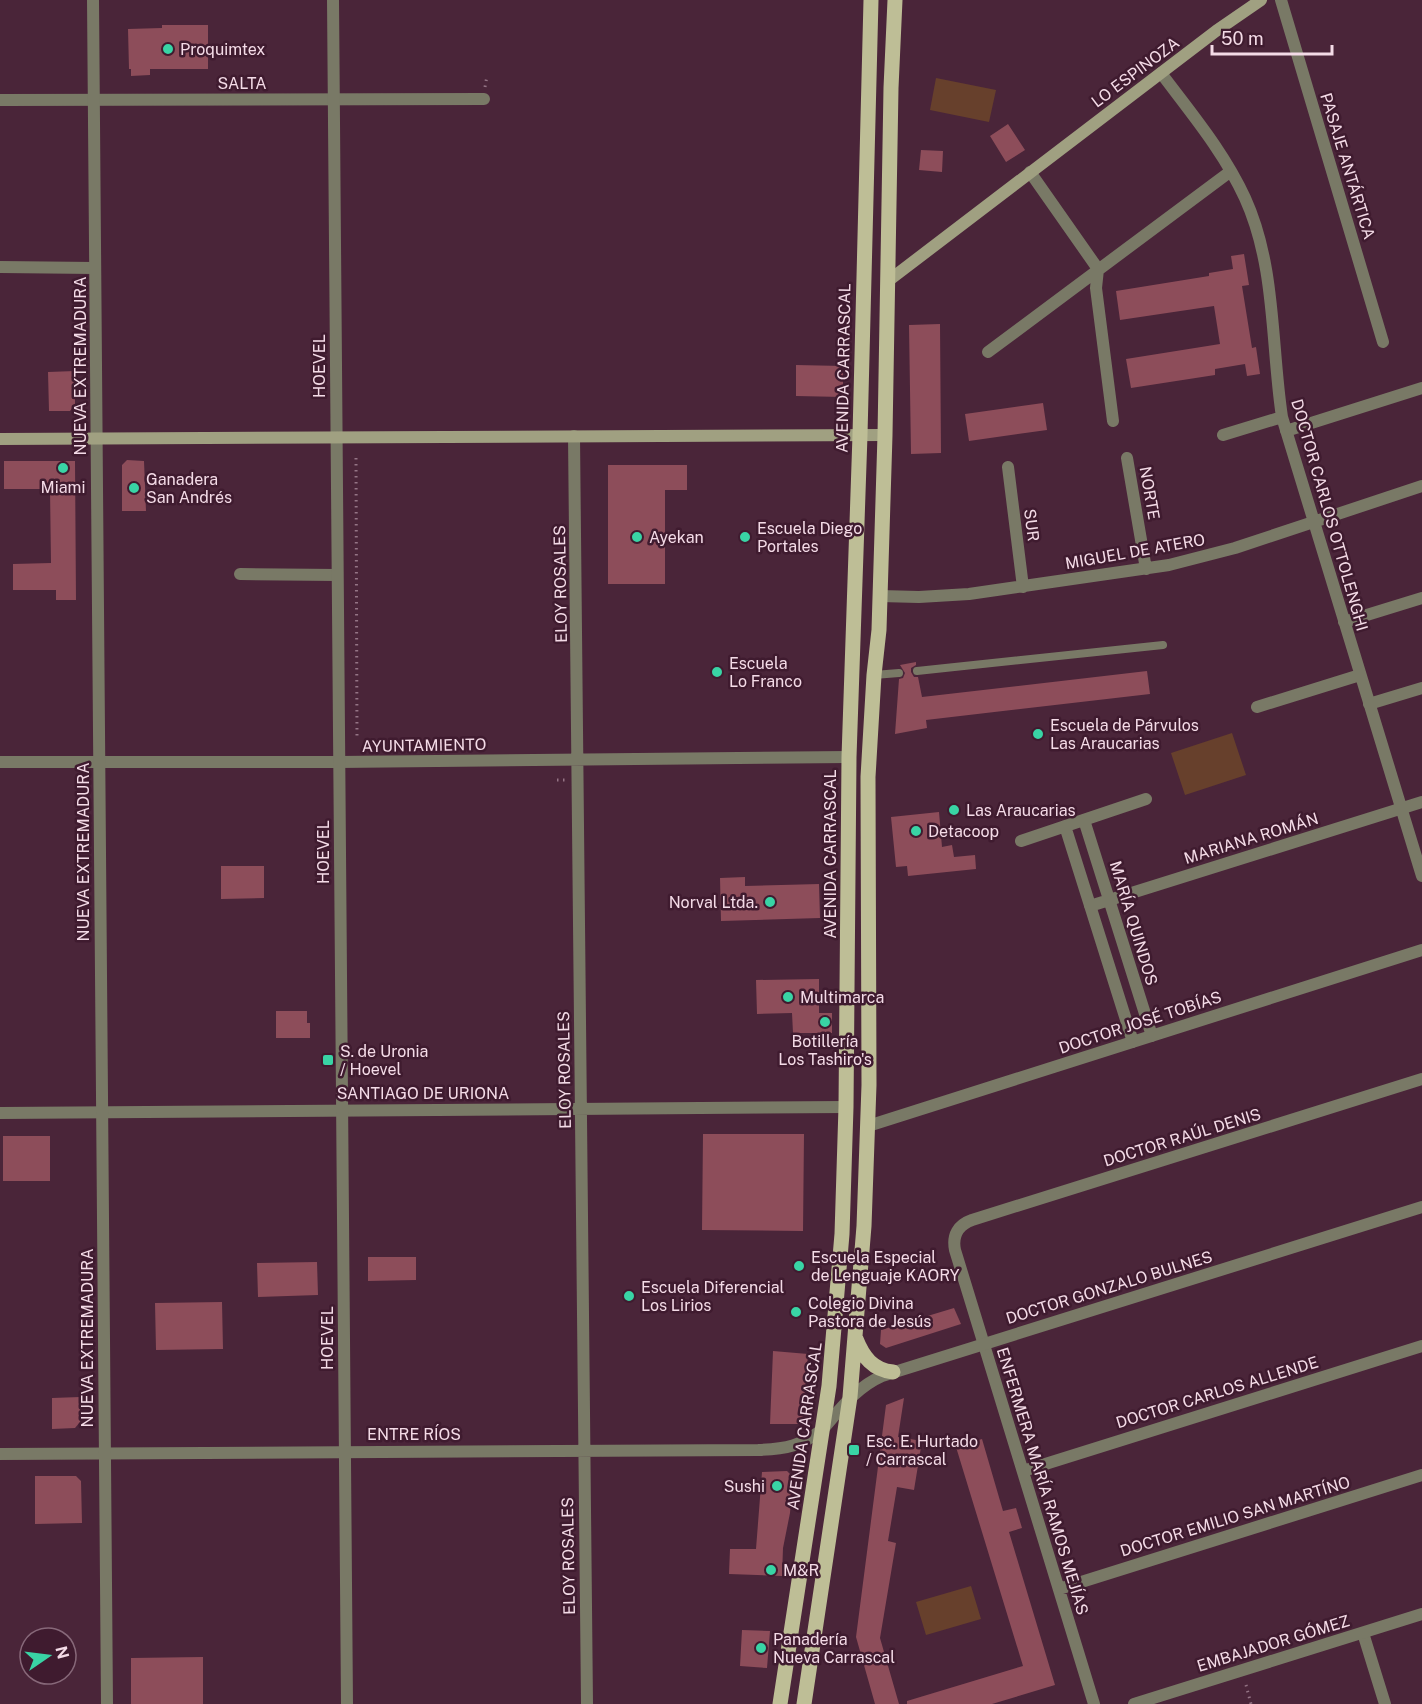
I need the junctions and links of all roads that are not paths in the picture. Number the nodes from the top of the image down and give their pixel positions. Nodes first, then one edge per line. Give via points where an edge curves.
1 (93, 0) edge
2 (333, 0) edge
3 (871, 0) edge
4 (895, 0) edge
5 (1261, 0) edge
6 (1281, 0) edge
7 (1161, 73) junction
8 (484, 99) dead end
9 (0, 100) edge
10 (334, 100) junction
11 (94, 101) junction
12 (1231, 171) junction
13 (1030, 172) junction
14 (0, 267) edge
15 (95, 268) junction
16 (1098, 269) junction
17 (888, 281) junction
18 (1383, 342) dead end
19 (988, 352) dead end
20 (1422, 388) edge
21 (1282, 417) junction
22 (1113, 421) dead end
23 (1286, 431) junction
24 (860, 435) junction
25 (885, 435) junction
26 (1223, 435) dead end
27 (574, 436) junction
28 (336, 437) junction
29 (97, 438) junction
30 (0, 439) edge
31 (1127, 458) dead end
32 (1008, 467) dead end
33 (1422, 486) edge
34 (1313, 522) junction
35 (1146, 569) junction
36 (240, 574) dead end
37 (337, 575) junction
38 (1023, 587) junction
39 (880, 596) junction
40 (1422, 598) edge
41 (1344, 622) junction
42 (1163, 645) dead end
43 (917, 671) dead end
44 (899, 673) dead end
45 (874, 675) junction
46 (1360, 675) junction
47 (1422, 687) edge
48 (1369, 704) junction
49 (1257, 707) dead end
50 (849, 757) junction
51 (578, 760) junction
52 (0, 762) edge
53 (99, 762) junction
54 (339, 762) junction
55 (1146, 799) dead end
56 (1422, 802) edge
57 (1401, 808) junction
58 (1084, 820) junction
59 (1065, 826) junction
60 (1021, 841) dead end
61 (1422, 876) edge
62 (1110, 900) junction
63 (1090, 906) junction
64 (1422, 950) edge
65 (1152, 1036) junction
66 (1133, 1042) junction
67 (1422, 1079) edge
68 (846, 1107) junction
69 (581, 1109) junction
70 (342, 1110) junction
71 (102, 1112) junction
72 (0, 1113) edge
73 (868, 1126) junction
74 (1422, 1207) edge
75 (956, 1232) joint
76 (856, 1340) junction
77 (984, 1344) junction
78 (1422, 1346) edge
79 (893, 1372) junction
80 (850, 1398) junction
81 (823, 1429) junction
82 (584, 1450) junction
83 (344, 1451) junction
84 (105, 1453) junction
85 (0, 1454) edge
86 (1023, 1471) junction
87 (1422, 1475) edge
88 (1059, 1589) junction
89 (1422, 1614) edge
90 (1363, 1633) junction
91 (106, 1704) edge
92 (347, 1704) edge
93 (586, 1704) edge
94 (780, 1704) edge
95 (804, 1704) edge
96 (1094, 1704) edge
97 (1134, 1704) edge
98 (1385, 1704) edge

1 - 11 street, NUEVA EXTREMADURA
2 - 10 street, HOEVEL
3 - 24 main road, AVENIDA CARRASCAL
4 - 17 main road
5 - 7 main road, LO ESPINOZA
6 - 18 street, PASAJE ANTÁRTICA
7 - 12 street, DOCTOR CARLOS OTTOLENGHI
7 - 13 main road, LO ESPINOZA
8 - 10 street, SALTA
9 - 11 street, SALTA
10 - 11 street, SALTA
10 - 28 street, HOEVEL
11 - 15 street, NUEVA EXTREMADURA
12 - 16 street
12 - 21 street, DOCTOR CARLOS OTTOLENGHI via 1246,199 1266,266
13 - 16 street
13 - 17 main road, LO ESPINOZA
14 - 15 street
15 - 29 street, NUEVA EXTREMADURA
16 - 19 street
16 - 22 street via 1096,288
17 - 25 main road
20 - 23 street
21 - 23 street, DOCTOR CARLOS OTTOLENGHI
21 - 26 street
23 - 34 street, DOCTOR CARLOS OTTOLENGHI
24 - 25 main road
24 - 27 main road
24 - 50 main road, AVENIDA CARRASCAL
25 - 39 main road
27 - 28 main road
27 - 51 street, ELOY ROSALES
28 - 29 main road
28 - 37 street, HOEVEL
29 - 30 main road
29 - 53 street, NUEVA EXTREMADURA
31 - 35 street, NORTE
32 - 38 street, SUR
33 - 34 street, MIGUEL DE ATERO
34 - 35 street, MIGUEL DE ATERO via 1213,554
34 - 41 street, DOCTOR CARLOS OTTOLENGHI
35 - 38 street, MIGUEL DE ATERO
36 - 37 street
37 - 54 street, HOEVEL
38 - 39 street, MIGUEL DE ATERO via 945,596
39 - 45 main road
40 - 41 street
41 - 46 street, DOCTOR CARLOS OTTOLENGHI
42 - 43 lane
44 - 45 lane
45 - 73 main road via 868,820
46 - 48 street, DOCTOR CARLOS OTTOLENGHI
46 - 49 street
47 - 48 street
48 - 57 street, DOCTOR CARLOS OTTOLENGHI
50 - 51 street, AYUNTAMIENTO
50 - 68 main road, AVENIDA CARRASCAL
51 - 54 street, AYUNTAMIENTO
51 - 69 street, ELOY ROSALES
52 - 53 street, AYUNTAMIENTO
53 - 54 street, AYUNTAMIENTO
53 - 71 street, NUEVA EXTREMADURA
54 - 70 street, HOEVEL
55 - 58 street
56 - 57 street, MARIANA ROMÁN
57 - 61 street, DOCTOR CARLOS OTTOLENGHI
57 - 62 street, MARIANA ROMÁN
58 - 59 street
58 - 62 street, MARÍA QUINDOS
59 - 60 street
59 - 63 street
62 - 63 street, MARIANA ROMÁN
62 - 65 street, MARÍA QUINDOS
63 - 66 street
64 - 65 street, DOCTOR JOSÉ TOBÍAS
65 - 66 street, DOCTOR JOSÉ TOBÍAS
66 - 73 street, DOCTOR JOSÉ TOBÍAS
67 - 75 street, DOCTOR RAÚL DENIS via 972,1220
68 - 69 street, SANTIAGO DE URIONA
68 - 81 main road, AVENIDA CARRASCAL via 840,1269
69 - 70 street, SANTIAGO DE URIONA
69 - 82 street, ELOY ROSALES
70 - 71 street, SANTIAGO DE URIONA
70 - 83 street, HOEVEL
71 - 72 street, SANTIAGO DE URIONA
71 - 84 street, NUEVA EXTREMADURA
73 - 76 main road
74 - 77 street, DOCTOR GONZALO BULNES
75 - 77 street, ENFERMERA MARÍA RAMOS MEJÍAS via 955,1250
76 - 79 main road via 871,1363
76 - 80 main road
77 - 79 street, DOCTOR GONZALO BULNES
77 - 86 street, ENFERMERA MARÍA RAMOS MEJÍAS
78 - 86 street, DOCTOR CARLOS ALLENDE
79 - 80 street, DOCTOR GONZALO BULNES via 869,1383
80 - 81 street, DOCTOR GONZALO BULNES
80 - 95 main road
81 - 82 street, ENTRE RÍOS via 809,1440 777,1449
81 - 94 main road, AVENIDA CARRASCAL
82 - 83 street, ENTRE RÍOS
82 - 93 street, ELOY ROSALES
83 - 84 street, ENTRE RÍOS
83 - 92 street, HOEVEL
84 - 85 street, ENTRE RÍOS
84 - 91 street, NUEVA EXTREMADURA
86 - 88 street, ENFERMERA MARÍA RAMOS MEJÍAS
87 - 88 street, DOCTOR EMILIO SAN MARTÍNO
88 - 96 street, ENFERMERA MARÍA RAMOS MEJÍAS
89 - 90 street, EMBAJADOR GÓMEZ
90 - 97 street, EMBAJADOR GÓMEZ
90 - 98 street

